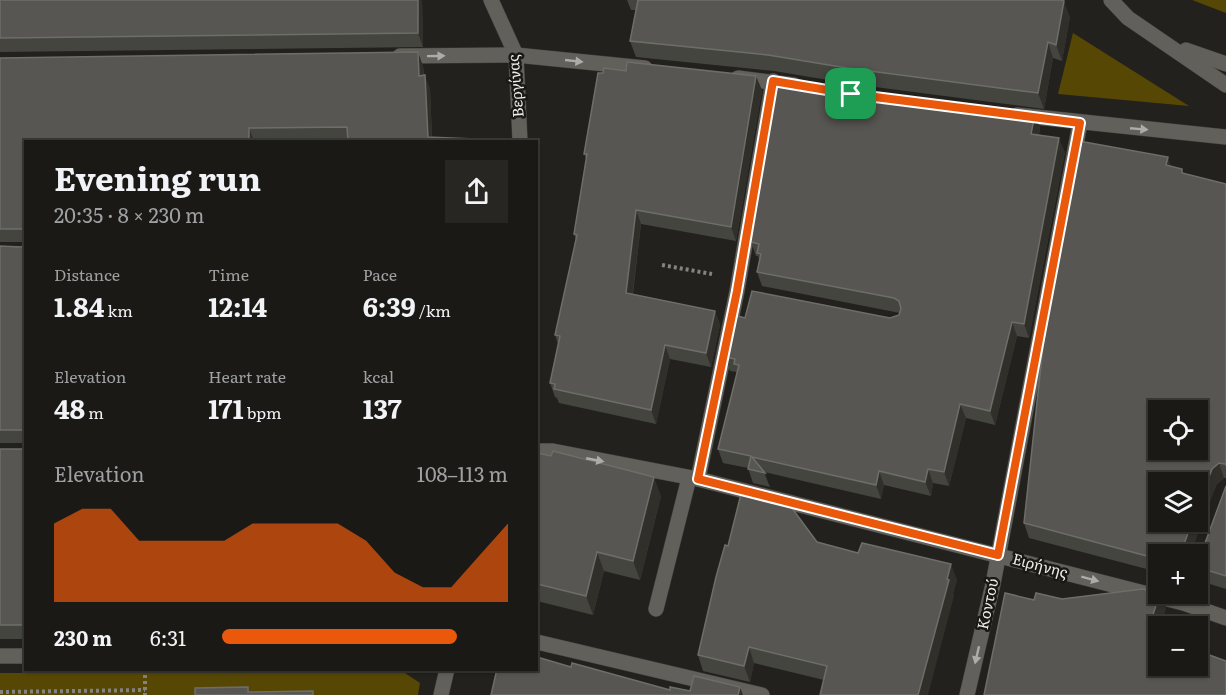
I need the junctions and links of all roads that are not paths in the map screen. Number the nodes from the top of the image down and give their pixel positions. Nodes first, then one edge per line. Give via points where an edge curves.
1 (490, 0) edge
2 (1110, 0) edge
3 (1168, 44) junction
4 (516, 55) junction
5 (380, 57) edge
6 (1226, 64) edge
7 (656, 69) edge
8 (726, 77) edge
9 (773, 81) junction
10 (1226, 85) edge
11 (806, 87) edge
12 (1000, 113) edge
13 (1080, 123) junction
14 (1226, 137) edge
15 (520, 140) edge
16 (538, 451) edge
17 (693, 478) junction
18 (998, 555) junction
19 (1148, 590) edge
20 (1195, 604) edge
21 (656, 609) dead end
22 (1226, 618) edge
23 (538, 642) edge
24 (0, 656) edge
25 (24, 656) edge
26 (447, 671) edge
27 (441, 695) edge
28 (762, 695) edge
29 (967, 695) edge

1 - 4 street, Βεργίνας
2 - 3 street via 1128,18
3 - 6 street
3 - 10 street
5 -> 4 street
4 -> 7 street
4 - 15 street, Βεργίνας
8 - 9 street
9 - 11 street
9 - 17 street via 741,287
12 - 13 street
13 -> 14 street
13 - 18 street, Κοντού
16 -> 17 street, Ειρήνης
17 - 18 street, Ειρήνης
17 - 21 street
18 -> 19 street, Ειρήνης
18 -> 29 street, Κοντού
20 - 22 street, Ειρήνης
23 - 28 street
24 - 25 street
26 - 27 street

